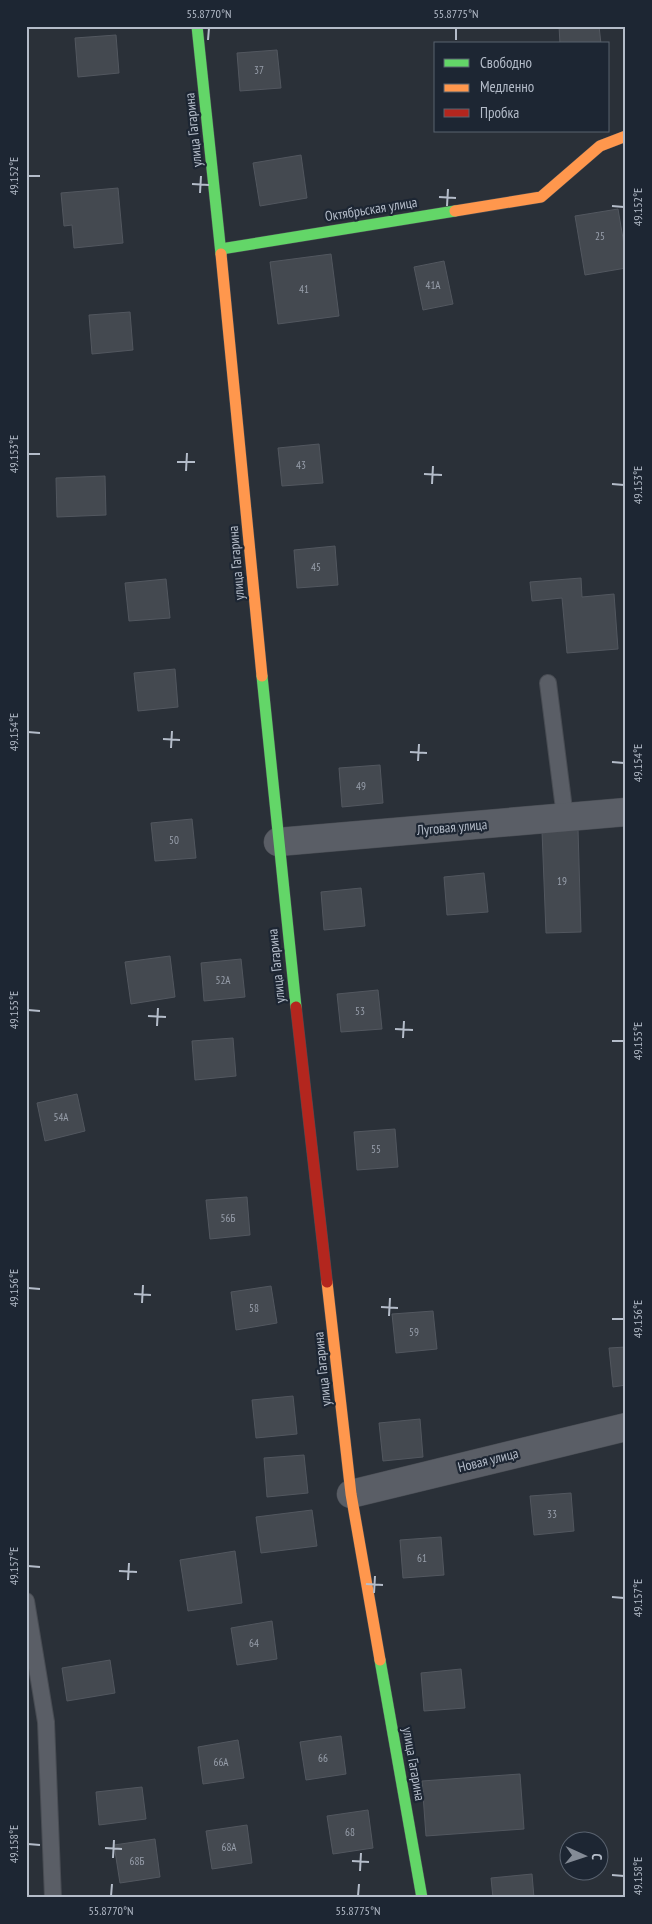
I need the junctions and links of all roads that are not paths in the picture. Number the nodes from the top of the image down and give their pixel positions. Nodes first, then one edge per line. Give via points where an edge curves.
1 (197, 26) edge
2 (626, 136) edge
3 (221, 249) junction
4 (548, 684) dead end
5 (626, 812) edge
6 (565, 817) junction
7 (278, 842) junction
8 (626, 1427) edge
9 (351, 1494) junction
10 (26, 1601) edge
11 (53, 1898) edge
12 (422, 1898) edge

1 - 3 street, улица Гагарина
2 - 3 street, Октябрьская улица via 600,146 540,197
3 - 7 street, улица Гагарина
4 - 6 lane
5 - 6 street, Луговая улица
6 - 7 street, Луговая улица
7 - 9 street, улица Гагарина
8 - 9 street, Новая улица
9 - 12 street, улица Гагарина
10 - 11 lane via 46,1722

